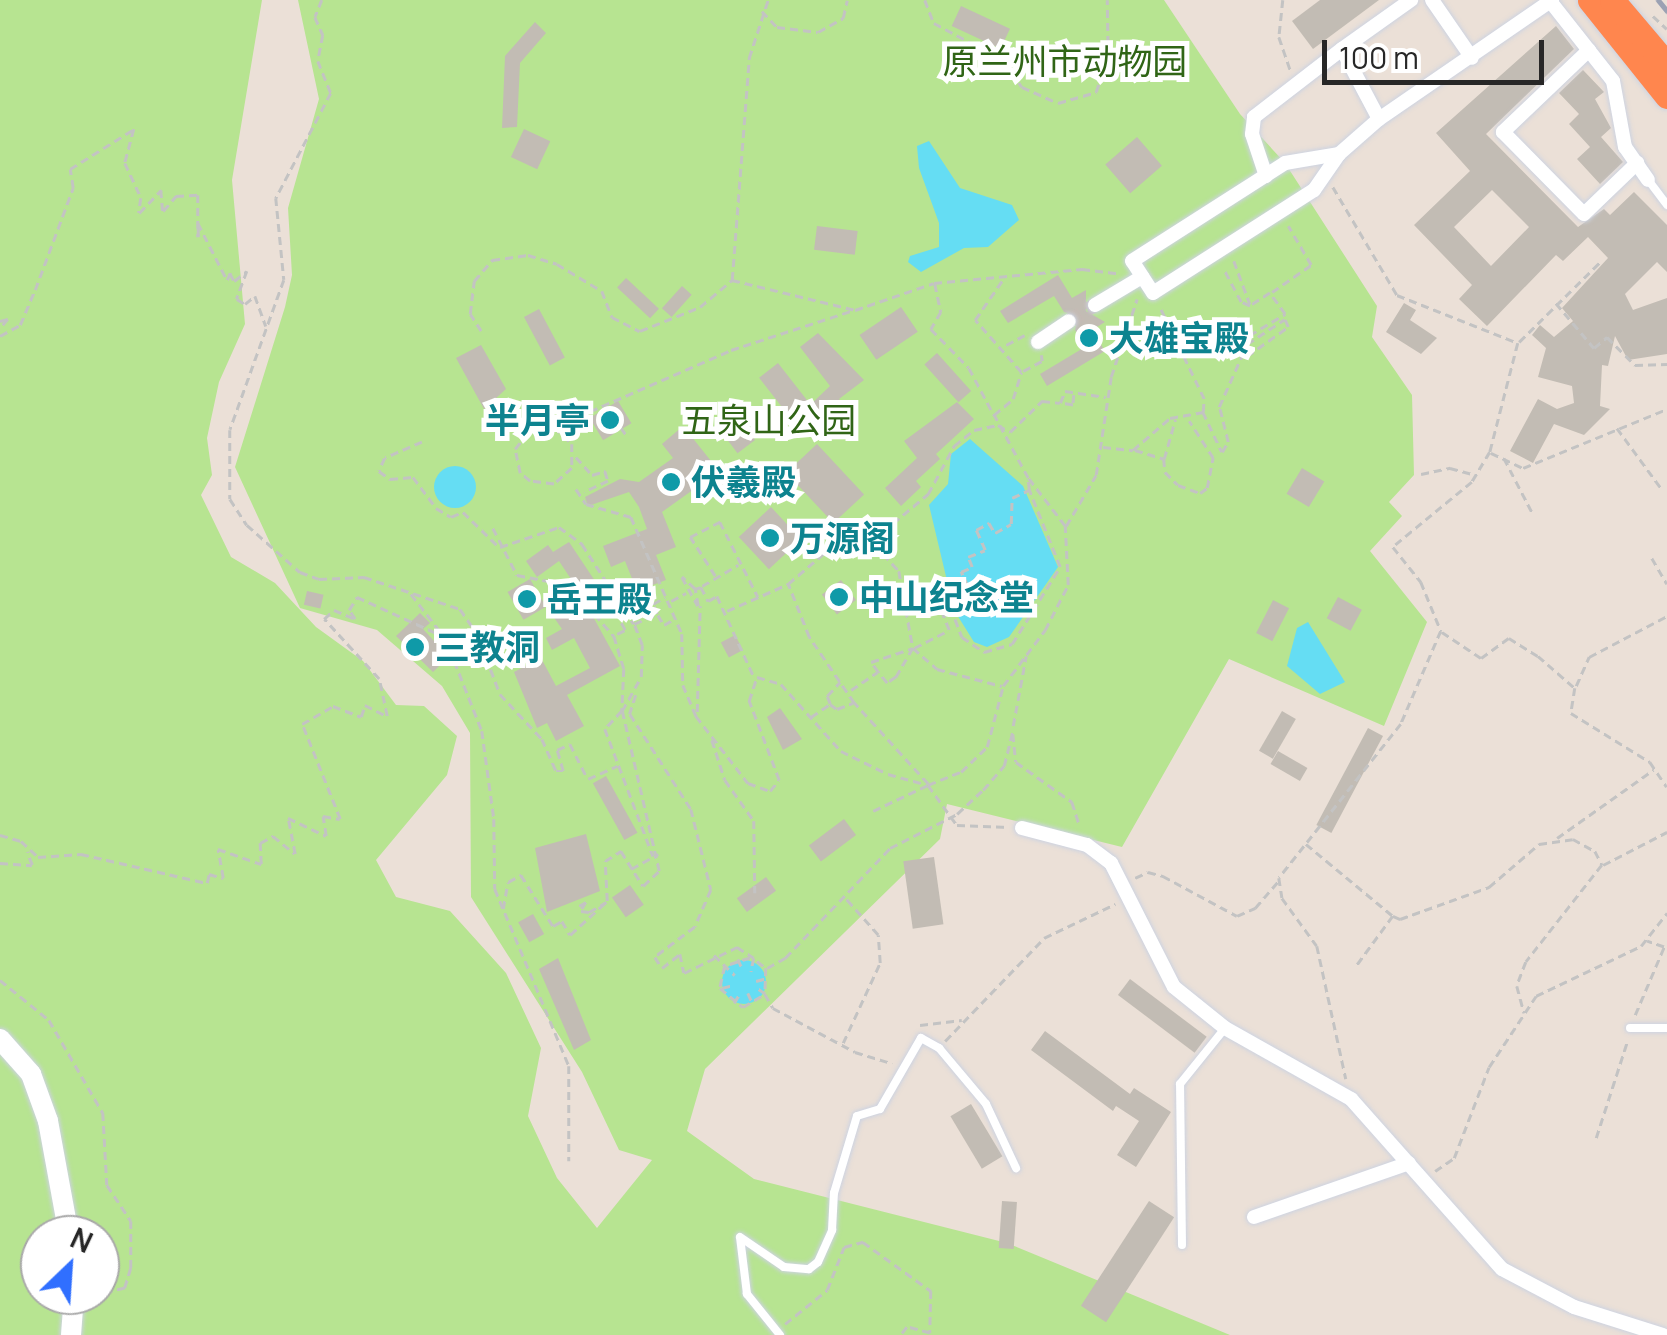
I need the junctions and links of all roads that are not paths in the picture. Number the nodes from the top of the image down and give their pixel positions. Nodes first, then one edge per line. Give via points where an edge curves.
1 (1411, 0) edge
2 (1432, 0) edge
3 (1551, 0) edge
4 (1590, 0) edge
5 (1612, 0) edge
6 (1342, 49) junction
7 (1589, 50) junction
8 (1472, 58) junction
9 (1667, 65) edge
10 (1667, 96) edge
11 (1379, 119) junction
12 (1339, 154) junction
13 (1637, 163) junction
14 (1266, 176) junction
15 (1648, 180) joint
16 (1667, 205) edge
17 (1142, 277) junction
18 (1095, 305) tunnel mouth
19 (1070, 321) tunnel mouth
20 (1038, 342) road end
21 (1022, 828) road end
22 (1225, 1028) junction
23 (1630, 1028) dead end
24 (1667, 1028) edge
25 (0, 1038) edge
26 (1409, 1163) junction
27 (1016, 1168) dead end
28 (65, 1215) edge
29 (1254, 1217) dead end
30 (1182, 1245) dead end
31 (780, 1332) edge
32 (1663, 1335) edge

1 - 6 street
2 - 8 street
3 - 7 street
3 - 8 street
4 - 10 highway
5 - 9 highway
6 - 11 street
6 - 14 street via 1254,117 1252,134
7 - 13 street via 1613,81 1625,147
7 - 13 street via 1503,132 1584,214
8 - 11 street
11 - 12 street
12 - 14 street via 1285,164
12 - 17 street via 1327,177 1153,293
13 - 15 street
14 - 17 street via 1132,262
15 - 16 lane
17 - 18 street
19 - 20 street
21 - 22 street via 1087,846 1110,863 1174,987
22 - 26 street via 1350,1099
22 - 30 lane via 1180,1084
23 - 24 lane
25 - 28 main road via 31,1074 48,1121
26 - 29 street
26 - 32 street via 1518,1281
27 - 31 lane via 986,1104 939,1048 921,1038 880,1110 857,1116 834,1192 832,1230 818,1262 809,1269 784,1266 740,1237 747,1294

